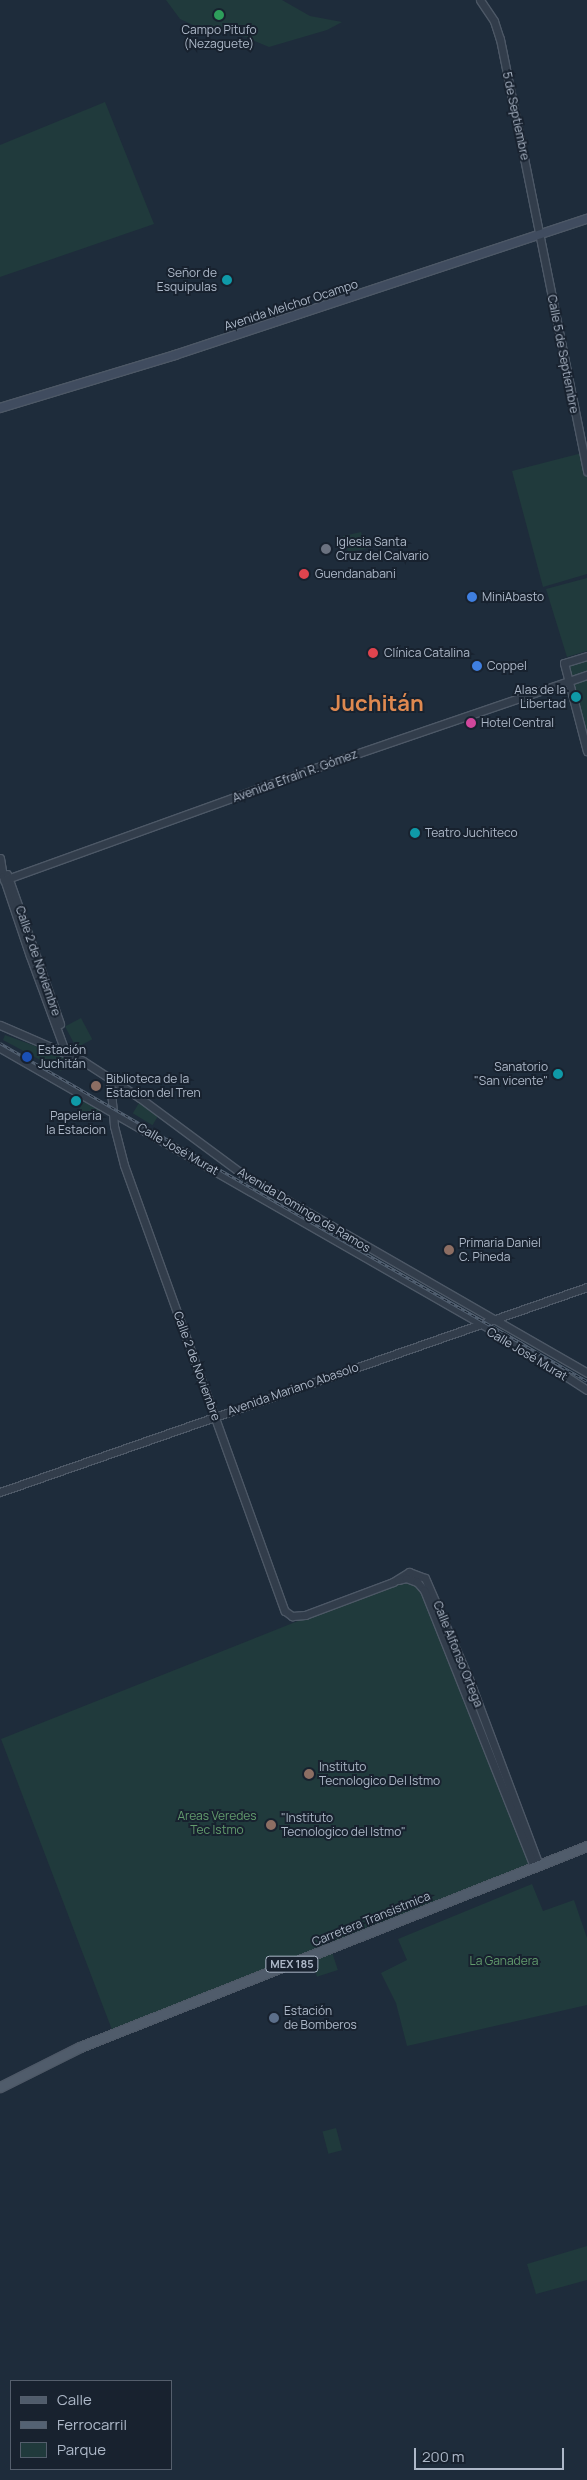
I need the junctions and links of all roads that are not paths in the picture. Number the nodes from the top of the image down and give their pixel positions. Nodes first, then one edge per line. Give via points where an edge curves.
1 (480, 0) edge
2 (587, 219) edge
3 (539, 236) junction
4 (0, 408) edge
5 (587, 471) edge
6 (587, 656) edge
7 (587, 675) edge
8 (568, 681) junction
9 (587, 751) edge
10 (0, 858) edge
11 (6, 879) junction
12 (0, 1025) edge
13 (64, 1041) junction
14 (0, 1048) edge
15 (56, 1049) junction
16 (69, 1055) junction
17 (110, 1078) junction
18 (114, 1112) junction
19 (587, 1287) edge
20 (496, 1319) junction
21 (479, 1324) junction
22 (587, 1372) edge
23 (587, 1390) edge
24 (214, 1416) junction
25 (0, 1492) edge
26 (587, 1846) edge
27 (536, 1866) junction
28 (0, 2088) edge

1 - 3 street, 5 de Septiembre via 494,21 500,39
2 - 3 main road, Avenida Melchor Ocampo
3 - 4 main road, Avenida Melchor Ocampo via 175,355
3 - 5 street, Calle 5 de Septiembre
6 - 8 street via 564,664
7 - 8 street, Avenida Efraín R. Gómez
8 - 9 street
8 - 11 street, Avenida Efraín R. Gómez
10 - 11 street, Calle 2 de Noviembre
11 - 13 street, Calle 2 de Noviembre
12 - 15 street, Avenida Domingo de Ramos
13 - 15 street
13 - 16 street, Calle 2 de Noviembre
14 - 18 street, Calle José Murat
15 - 16 street, Avenida Domingo de Ramos
16 - 17 street, Avenida Domingo de Ramos
17 - 18 street, Calle 2 de Noviembre
17 - 20 street, Avenida Domingo de Ramos via 245,1176
18 - 21 street, Calle José Murat
18 - 24 street, Calle 2 de Noviembre via 124,1165
19 - 20 street, Avenida Mariano Abasolo
20 - 21 street, Avenida Mariano Abasolo
20 - 22 street, Avenida Domingo de Ramos
21 - 23 street, Calle José Murat
21 - 24 street, Avenida Mariano Abasolo
24 - 25 street, Avenida Mariano Abasolo
24 - 27 street, Calle 2 de Noviembre via 285,1611 292,1616 305,1615 406,1578 417,1582 424,1590
26 - 27 main road, Carretera Transistmica / MEX 185
27 - 28 main road, Carretera Transistmica / MEX 185 via 80,2048

